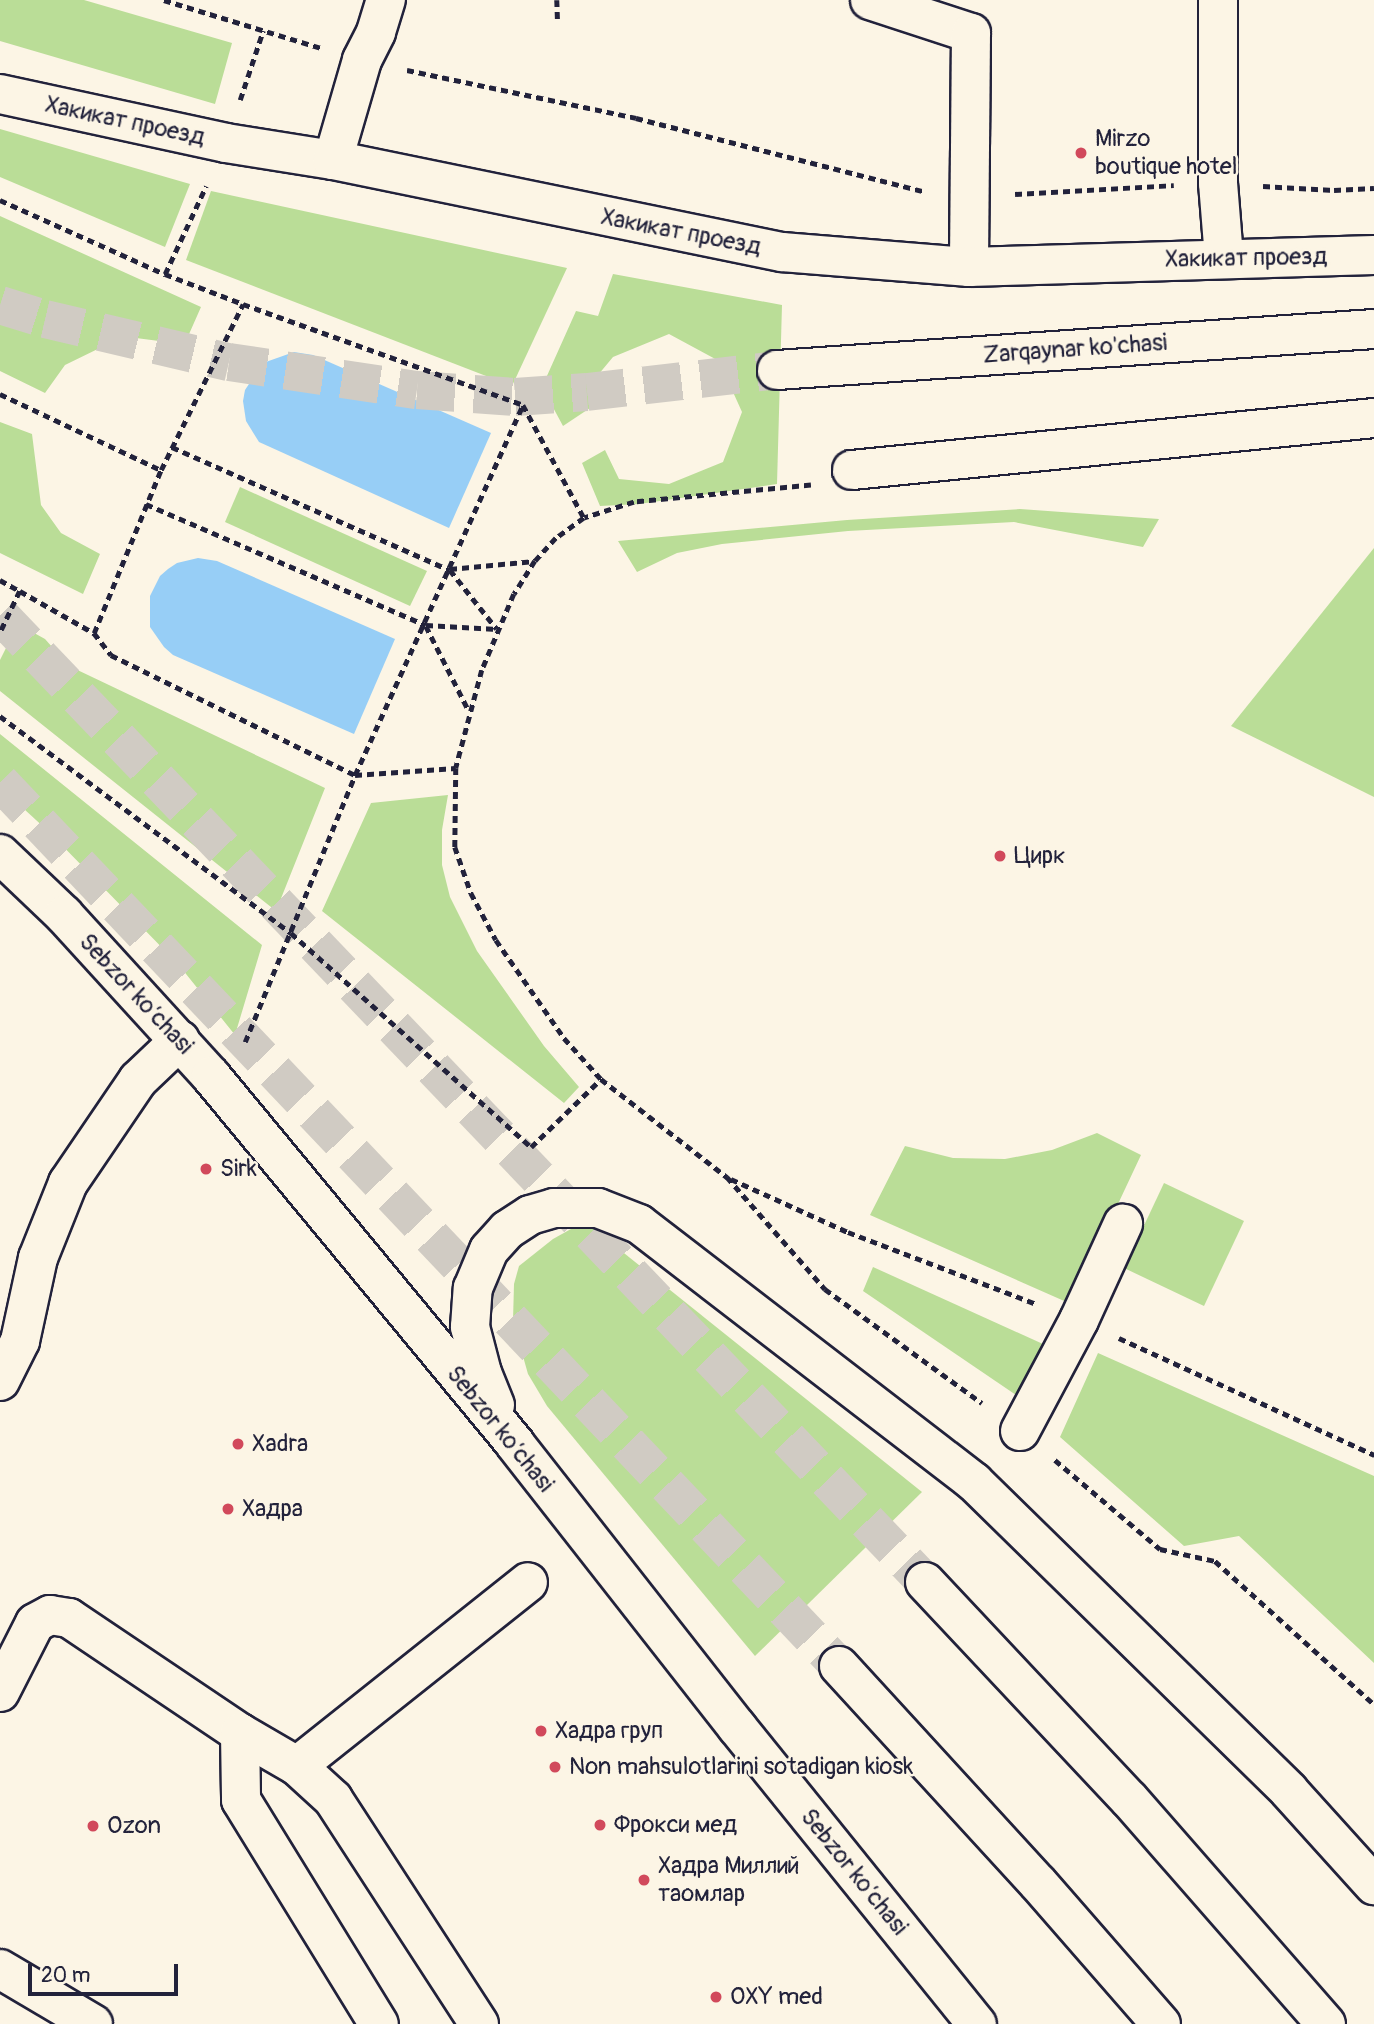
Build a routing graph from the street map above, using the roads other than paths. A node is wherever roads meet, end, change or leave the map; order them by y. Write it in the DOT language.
graph roads {
  1 [pos="386,0"];
  2 [pos="870,0"];
  3 [pos="1218,0"];
  4 [pos="0,94"];
  5 [pos="333,160"];
  6 [pos="1374,255"];
  7 [pos="1224,257"];
  8 [pos="969,267"];
  9 [pos="1374,329"];
  10 [pos="777,370"];
  11 [pos="1374,418"];
  12 [pos="852,470"];
  13 [pos="0,853"];
  14 [pos="180,1040"];
  15 [pos="1123,1224"];
  16 [pos="0,1381"];
  17 [pos="1020,1431"];
  18 [pos="514,1444"];
  19 [pos="527,1582"];
  20 [pos="925,1582"];
  21 [pos="839,1666"];
  22 [pos="0,1692"];
  23 [pos="240,1733"];
  24 [pos="297,1766"];
  25 [pos="1373,1881"];
  26 [pos="0,1969"];
  27 [pos="47,2013"];
  28 [pos="93,2024"];
  29 [pos="379,2024"];
  30 [pos="479,2024"];
  31 [pos="977,2024"];
  32 [pos="1161,2024"];
  33 [pos="1326,2024"];
  1 -- 5 [label="street"];
  2 -- 8 [label="street"];
  3 -- 7 [label="street"];
  4 -- 5 [label="street, Хакикат проезд"];
  5 -- 8 [label="street, Хакикат проезд"];
  6 -- 7 [label="street, Хакикат проезд"];
  7 -- 8 [label="street, Хакикат проезд"];
  9 -- 10 [label="street, Zarqaynar ko'chasi"];
  11 -- 12 [label="street"];
  13 -- 14 [label="street, Sebzor ko‘chasi"];
  14 -- 16 [label="street"];
  14 -- 18 [label="street, Sebzor ko‘chasi"];
  15 -- 17 [label="street"];
  18 -- 25 [label="street"];
  18 -- 31 [label="street, Sebzor ko‘chasi"];
  19 -- 24 [label="street"];
  20 -- 33 [label="street"];
  21 -- 32 [label="street"];
  22 -- 23 [label="street"];
  23 -- 24 [label="street"];
  23 -- 29 [label="street"];
  24 -- 30 [label="street"];
  26 -- 27 [label="street"];
  27 -- 28 [label="street"];
}
